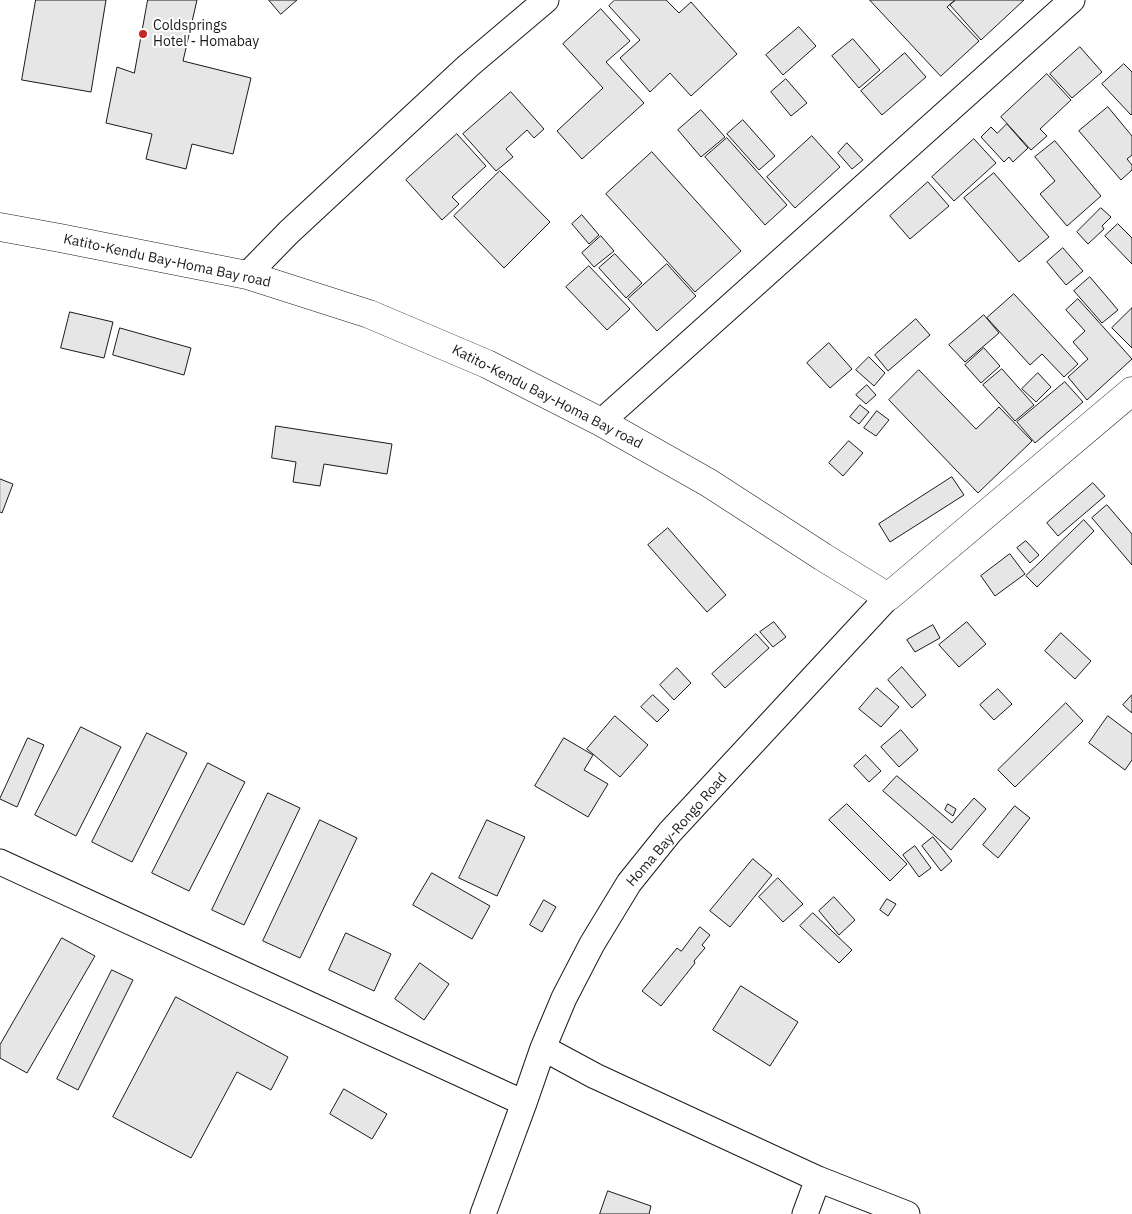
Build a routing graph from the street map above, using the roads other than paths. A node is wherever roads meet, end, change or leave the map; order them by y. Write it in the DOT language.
graph roads {
  1 [pos="546,0"];
  2 [pos="1072,0"];
  3 [pos="0,227"];
  4 [pos="247,275"];
  5 [pos="1132,391"];
  6 [pos="601,422"];
  7 [pos="888,597"];
  8 [pos="0,862"];
  9 [pos="543,1048"];
  10 [pos="524,1103"];
  11 [pos="818,1179"];
  12 [pos="483,1214"];
  13 [pos="805,1214"];
  14 [pos="907,1214"];
  1 -- 4 [label="street"];
  2 -- 6 [label="street"];
  3 -- 4 [label="highway, Katito-Kendu Bay-Homa Bay road"];
  4 -- 6 [label="highway, Katito-Kendu Bay-Homa Bay road"];
  5 -- 7 [label="highway"];
  6 -- 7 [label="highway, Katito-Kendu Bay-Homa Bay road"];
  7 -- 9 [label="street, Homa Bay-Rongo Road"];
  8 -- 10 [label="street"];
  9 -- 10 [label="street, Homa Bay-Rongo Road"];
  9 -- 11 [label="street"];
  10 -- 12 [label="street, Homa Bay-Rongo Road"];
  11 -- 13 [label="street"];
  11 -- 14 [label="street"];
}
